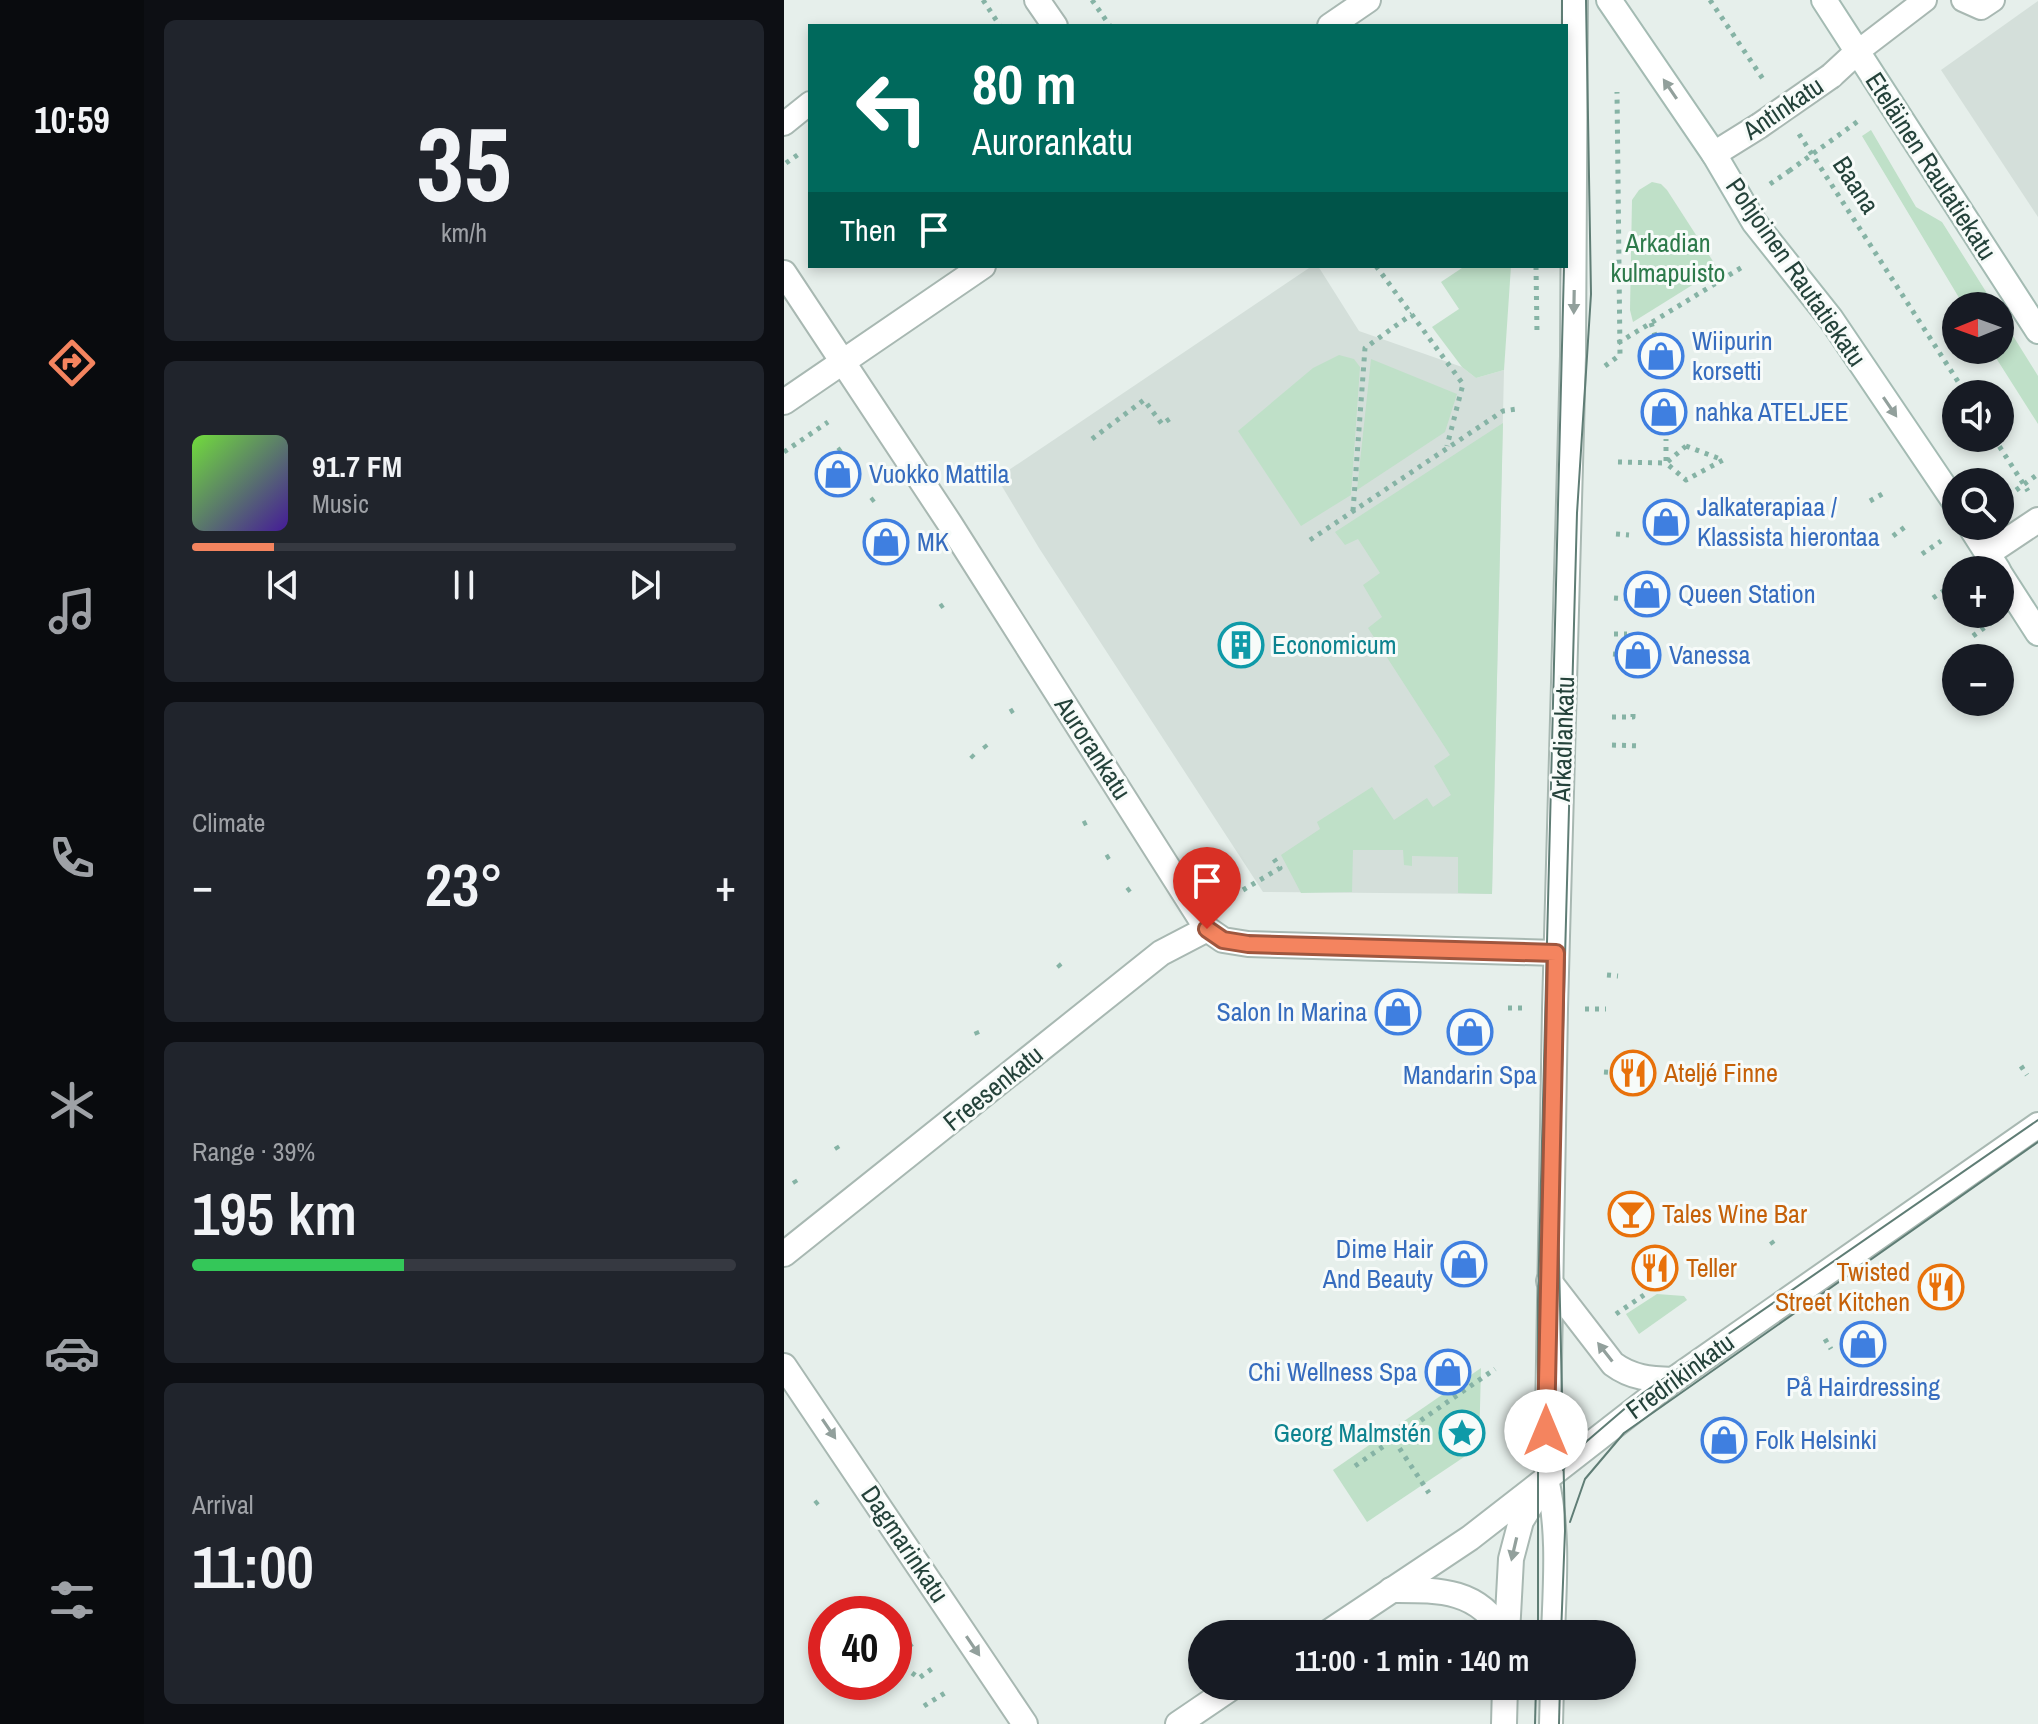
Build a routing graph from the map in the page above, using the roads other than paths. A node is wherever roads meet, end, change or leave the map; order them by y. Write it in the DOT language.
graph roads {
  1 [pos="1037,0"];
  2 [pos="1368,0"];
  3 [pos="1575,0"];
  4 [pos="1609,0"];
  5 [pos="1824,0"];
  6 [pos="1925,0"];
  7 [pos="1963,0"];
  8 [pos="1993,0"];
  9 [pos="1054,24"];
  10 [pos="1333,24"];
  11 [pos="1857,52"];
  12 [pos="808,105"];
  13 [pos="784,124"];
  14 [pos="1714,154"];
  15 [pos="980,268"];
  16 [pos="784,273"];
  17 [pos="2038,331"];
  18 [pos="844,362"];
  19 [pos="784,402"];
  20 [pos="1942,483"];
  21 [pos="2028,527"];
  22 [pos="2003,556"];
  23 [pos="2014,596"];
  24 [pos="2038,633"];
  25 [pos="1207,929"];
  26 [pos="1556,953"];
  27 [pos="2038,1125"];
  28 [pos="784,1254"];
  29 [pos="1549,1281"];
  30 [pos="784,1366"];
  31 [pos="1673,1380"];
  32 [pos="1547,1479"];
  33 [pos="1391,1590"];
  34 [pos="1347,1620"];
  35 [pos="1496,1620"];
  36 [pos="1506,1620"];
  37 [pos="1553,1620"];
  38 [pos="1213,1700"];
  39 [pos="1505,1700"];
  40 [pos="1552,1700"];
  41 [pos="1025,1724"];
  42 [pos="1178,1724"];
  43 [pos="1504,1724"];
  44 [pos="1551,1724"];
  1 -- 9 [label="street"];
  2 -- 10 [label="street"];
  3 -- 26 [label="street, Arkadiankatu, one-way"];
  14 -- 4 [label="street, Pohjoinen Rautatiekatu, one-way"];
  5 -- 11 [label="street, Eteläinen Rautatiekatu"];
  6 -- 11 [label="lane, Antinkatu"];
  7 -- 8 [label="lane"];
  11 -- 14 [label="street, Antinkatu, bridge"];
  11 -- 17 [label="street, Eteläinen Rautatiekatu"];
  12 -- 13 [label="lane"];
  14 -- 20 [label="street, Pohjoinen Rautatiekatu, one-way"];
  15 -- 18 [label="street"];
  16 -- 18 [label="street, Aurorankatu"];
  18 -- 19 [label="street"];
  18 -- 25 [label="street, Aurorankatu"];
  21 -- 22 [label="street"];
  23 -- 24 [label="street"];
  25 -- 26 [label="street"];
  25 -- 28 [label="street, Freesenkatu"];
  26 -- 29 [label="street, Arkadiankatu"];
  27 -- 31 [label="street, Fredrikinkatu"];
  31 -- 29 [label="street, one-way"];
  29 -- 32 [label="street, Arkadiankatu"];
  30 -- 41 [label="street, Dagmarinkatu, one-way"];
  31 -- 32 [label="street, Fredrikinkatu"];
  32 -- 33 [label="street, Fredrikinkatu"];
  32 -- 36 [label="street, one-way"];
  32 -- 37 [label="lane, Arkadiankatu"];
  33 -- 34 [label="street, Fredrikinkatu"];
  33 -- 35 [label="street"];
  38 -- 42 [label="street"];
  39 -- 43 [label="street"];
  40 -- 44 [label="lane"];
}
